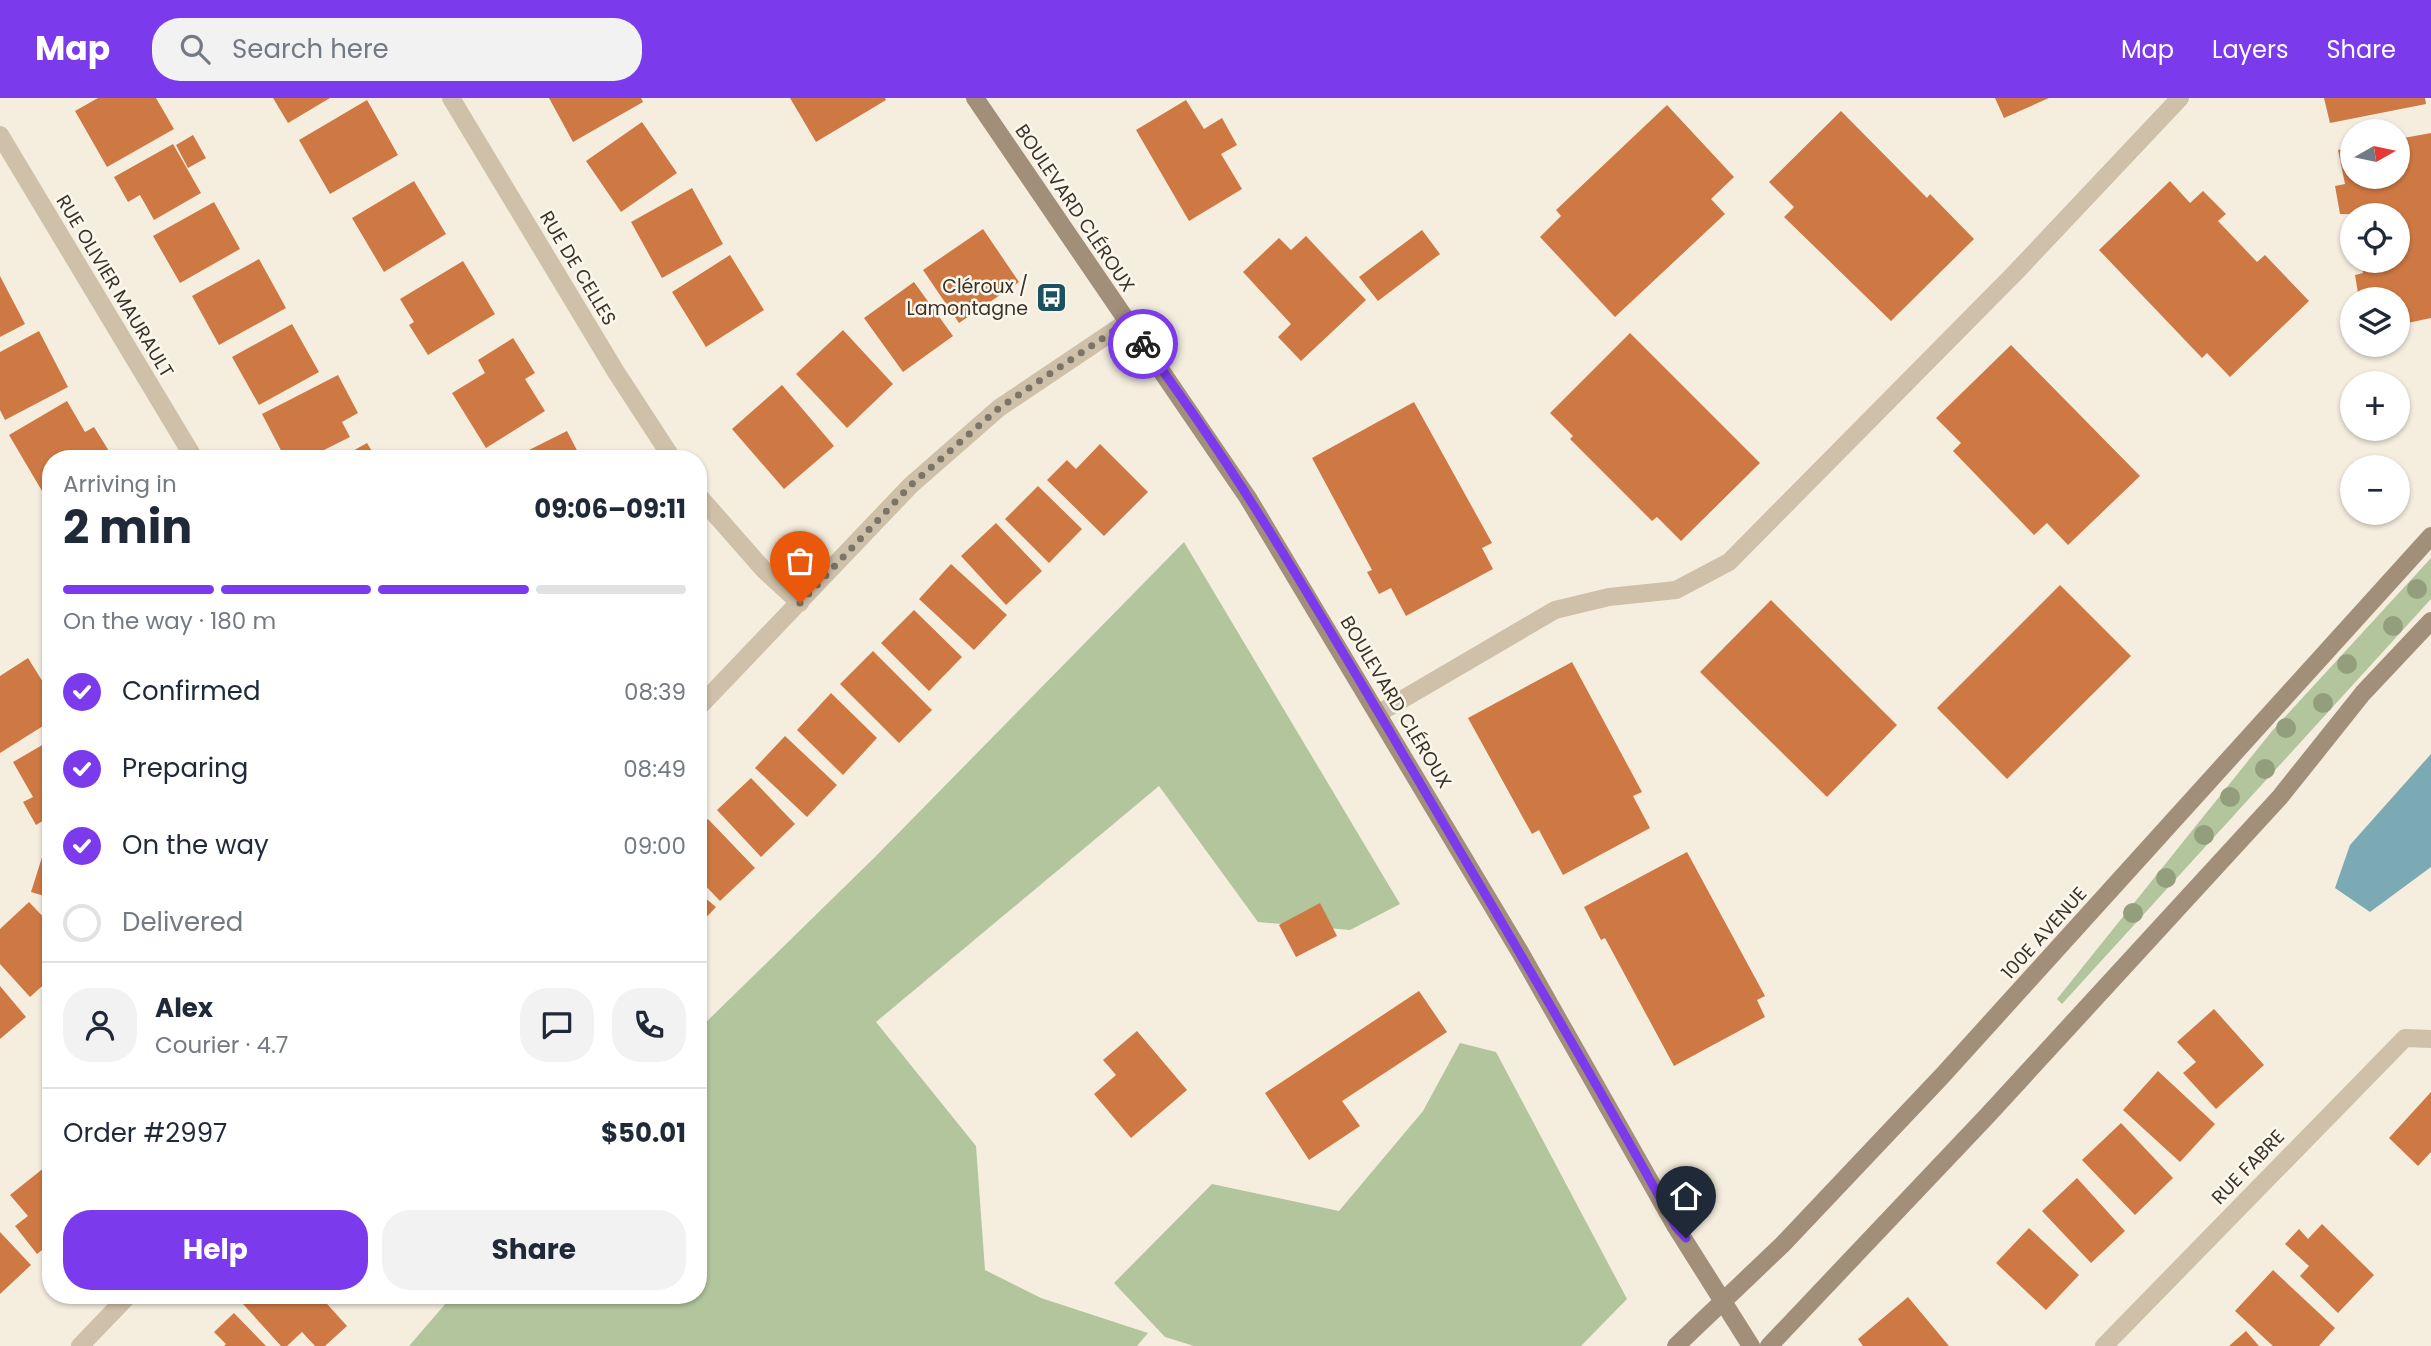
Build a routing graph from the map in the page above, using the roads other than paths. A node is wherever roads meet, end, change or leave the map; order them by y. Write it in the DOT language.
graph roads {
  1 [pos="451,98"];
  2 [pos="975,98"];
  3 [pos="2180,98"];
  4 [pos="0,135"];
  5 [pos="1127,322"];
  6 [pos="189,450"];
  7 [pos="667,450"];
  8 [pos="707,505"];
  9 [pos="2431,536"];
  10 [pos="800,603"];
  11 [pos="2431,621"];
  12 [pos="707,699"];
  13 [pos="1379,713"];
  14 [pos="2431,1039"];
  15 [pos="1723,1300"];
  16 [pos="120,1304"];
  17 [pos="80,1346"];
  18 [pos="1676,1346"];
  19 [pos="1751,1346"];
  20 [pos="1769,1346"];
  21 [pos="2104,1346"];
  1 -- 7 [label="street, RUE DE CELLES"];
  2 -- 5 [label="street, BOULEVARD CLÉROUX"];
  3 -- 13 [label="street"];
  4 -- 6 [label="street, RUE OLIVIER MAURAULT"];
  5 -- 10 [label="street"];
  5 -- 13 [label="street, BOULEVARD CLÉROUX"];
  8 -- 10 [label="street"];
  9 -- 15 [label="street, 100E AVENUE"];
  10 -- 12 [label="street"];
  11 -- 20 [label="street"];
  13 -- 15 [label="street, BOULEVARD CLÉROUX"];
  14 -- 21 [label="street, RUE FABRE"];
  15 -- 18 [label="street, 100E AVENUE"];
  15 -- 19 [label="street, BOULEVARD CLÉROUX"];
  16 -- 17 [label="street"];
}
